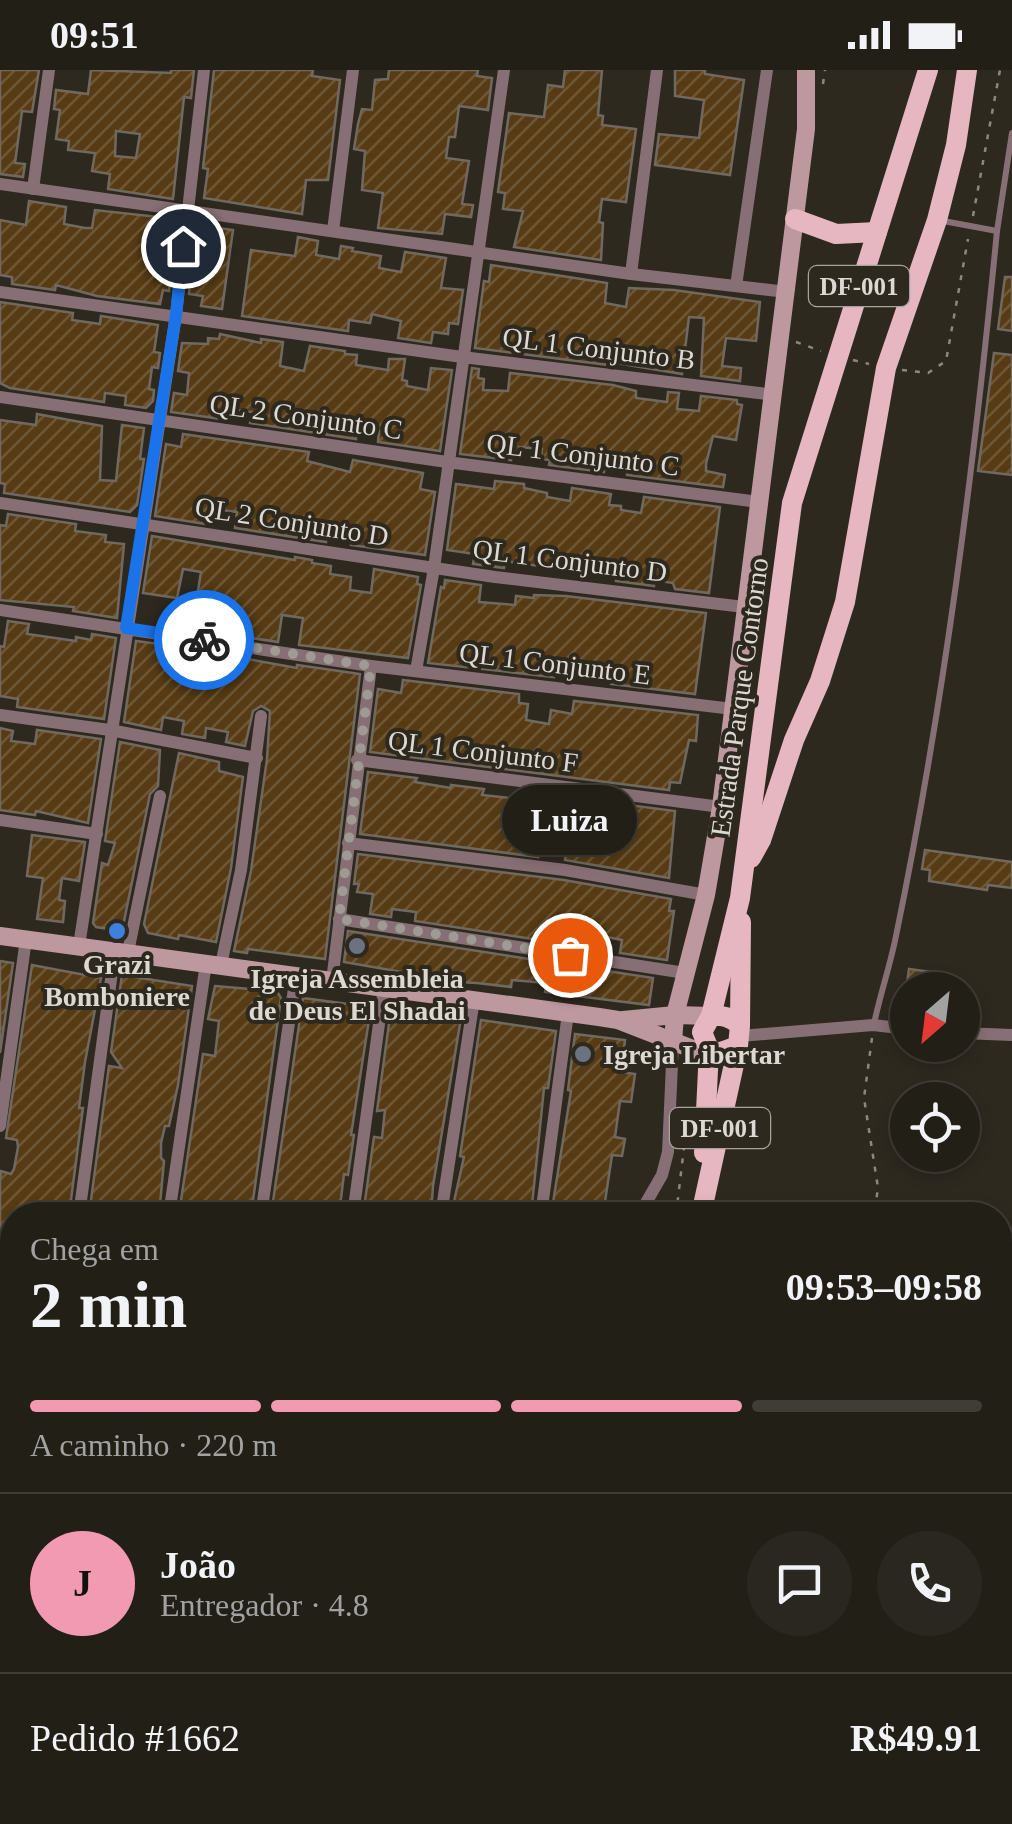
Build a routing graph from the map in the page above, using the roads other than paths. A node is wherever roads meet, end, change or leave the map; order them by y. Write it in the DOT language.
graph roads {
  1 [pos="49,70"];
  2 [pos="204,70"];
  3 [pos="353,70"];
  4 [pos="504,70"];
  5 [pos="657,70"];
  6 [pos="767,70"];
  7 [pos="806,70"];
  8 [pos="928,70"];
  9 [pos="967,71"];
  10 [pos="1012,132"];
  11 [pos="0,184"];
  12 [pos="32,188"];
  13 [pos="187,211"];
  14 [pos="795,219"];
  15 [pos="937,220"];
  16 [pos="333,231"];
  17 [pos="877,232"];
  18 [pos="997,232"];
  19 [pos="479,250"];
  20 [pos="632,274"];
  21 [pos="736,286"];
  22 [pos="0,292"];
  23 [pos="787,292"];
  24 [pos="176,315"];
  25 [pos="462,357"];
  26 [pos="775,394"];
  27 [pos="0,398"];
  28 [pos="158,420"];
  29 [pos="447,462"];
  30 [pos="759,502"];
  31 [pos="0,503"];
  32 [pos="142,523"];
  33 [pos="434,568"];
  34 [pos="744,606"];
  35 [pos="0,610"];
  36 [pos="126,628"];
  37 [pos="371,666"];
  38 [pos="416,671"];
  39 [pos="733,709"];
  40 [pos="0,715"];
  41 [pos="261,716"];
  42 [pos="110,730"];
  43 [pos="257,758"];
  44 [pos="358,760"];
  45 [pos="160,796"];
  46 [pos="721,807"];
  47 [pos="0,820"];
  48 [pos="96,834"];
  49 [pos="348,843"];
  50 [pos="743,873"];
  51 [pos="706,895"];
  52 [pos="740,898"];
  53 [pos="339,919"];
  54 [pos="0,936"];
  55 [pos="26,939"];
  56 [pos="79,946"];
  57 [pos="121,951"];
  58 [pos="214,964"];
  59 [pos="685,973"];
  60 [pos="296,975"];
  61 [pos="332,981"];
  62 [pos="384,987"];
  63 [pos="474,999"];
  64 [pos="568,1012"];
  65 [pos="675,1015"];
  66 [pos="711,1016"];
  67 [pos="618,1020"];
  68 [pos="874,1026"];
  69 [pos="890,1028"];
  70 [pos="980,1034"];
  71 [pos="1012,1035"];
  72 [pos="739,1036"];
  73 [pos="673,1042"];
  74 [pos="709,1049"];
  75 [pos="0,1126"];
  76 [pos="81,1202"];
  77 [pos="171,1202"];
  78 [pos="263,1202"];
  79 [pos="355,1202"];
  80 [pos="443,1202"];
  81 [pos="543,1202"];
  82 [pos="647,1202"];
  83 [pos="701,1202"];
  84 [pos="703,1202"];
  1 -- 12 [label="street"];
  2 -- 13 [label="street"];
  3 -- 16 [label="street"];
  4 -- 19 [label="street"];
  5 -- 20 [label="street"];
  6 -- 21 [label="street"];
  7 -- 14 [label="street"];
  8 -- 17 [label="main road, DF-001"];
  9 -- 15 [label="main road"];
  10 -- 18 [label="lane"];
  11 -- 12 [label="street"];
  12 -- 13 [label="street"];
  13 -- 16 [label="street"];
  13 -- 24 [label="street"];
  14 -- 17 [label="main road"];
  14 -- 23 [label="street"];
  15 -- 18 [label="lane"];
  15 -- 50 [label="main road"];
  16 -- 19 [label="street"];
  17 -- 50 [label="main road, Estrada Parque Contorno / DF-001"];
  18 -- 68 [label="lane"];
  19 -- 20 [label="street"];
  19 -- 25 [label="street"];
  20 -- 21 [label="street"];
  21 -- 23 [label="street"];
  22 -- 24 [label="street"];
  23 -- 26 [label="street"];
  24 -- 25 [label="street"];
  24 -- 28 [label="street"];
  25 -- 26 [label="street, QL 1 Conjunto B"];
  25 -- 29 [label="street, QL 1 Conjunto B"];
  26 -- 30 [label="street"];
  27 -- 28 [label="street, QL 2 Conjunto C"];
  28 -- 29 [label="street, QL 2 Conjunto C"];
  28 -- 32 [label="street"];
  29 -- 30 [label="street, QL 1 Conjunto C"];
  29 -- 33 [label="street, QL 1 Conjunto C"];
  30 -- 34 [label="street"];
  31 -- 32 [label="street, QL 2 Conjunto D"];
  32 -- 33 [label="street, QL 2 Conjunto D"];
  32 -- 36 [label="street"];
  33 -- 34 [label="street, QL 1 Conjunto D"];
  33 -- 38 [label="street, QL 1 Conjunto D"];
  34 -- 39 [label="street"];
  35 -- 36 [label="street, QL 1 Conjunto E"];
  36 -- 37 [label="street, QL 1 Conjunto E"];
  36 -- 42 [label="street"];
  37 -- 38 [label="street, QL 1 Conjunto E"];
  37 -- 44 [label="street"];
  38 -- 39 [label="street, QL 1 Conjunto E"];
  39 -- 46 [label="street"];
  40 -- 42 [label="street"];
  41 -- 43 [label="street"];
  42 -- 43 [label="street"];
  42 -- 48 [label="street"];
  43 -- 58 [label="street"];
  44 -- 46 [label="street, QL 1 Conjunto F"];
  44 -- 49 [label="street"];
  45 -- 57 [label="street"];
  46 -- 51 [label="street"];
  47 -- 48 [label="street"];
  48 -- 56 [label="street"];
  49 -- 51 [label="street"];
  49 -- 53 [label="street"];
  50 -- 52 [label="main road, Estrada Parque Contorno / DF-001"];
  51 -- 59 [label="street"];
  52 -- 66 [label="main road, Estrada Parque Contorno / DF-001"];
  52 -- 72 [label="main road, Estrada Parque Contorno / DF-001"];
  53 -- 59 [label="street"];
  53 -- 61 [label="street"];
  54 -- 55 [label="street"];
  55 -- 56 [label="street"];
  55 -- 75 [label="street"];
  56 -- 57 [label="street"];
  57 -- 58 [label="street"];
  57 -- 76 [label="street"];
  58 -- 60 [label="street"];
  58 -- 77 [label="street"];
  59 -- 65 [label="street"];
  60 -- 61 [label="street"];
  60 -- 78 [label="street"];
  61 -- 62 [label="street"];
  62 -- 63 [label="street"];
  62 -- 79 [label="street"];
  63 -- 64 [label="street"];
  63 -- 80 [label="street"];
  64 -- 67 [label="street"];
  64 -- 81 [label="street"];
  65 -- 66 [label="street"];
  65 -- 67 [label="street"];
  65 -- 73 [label="street"];
  66 -- 72 [label="main road"];
  66 -- 74 [label="main road, DF-001"];
  67 -- 73 [label="street"];
  68 -- 69 [label="street"];
  68 -- 72 [label="street"];
  70 -- 71 [label="street"];
  72 -- 74 [label="main road"];
  72 -- 84 [label="main road, Estrada Parque Contorno / DF-001"];
  73 -- 74 [label="street"];
  73 -- 82 [label="street"];
  74 -- 83 [label="main road, Estrada Parque Contorno / DF-001"];
}
